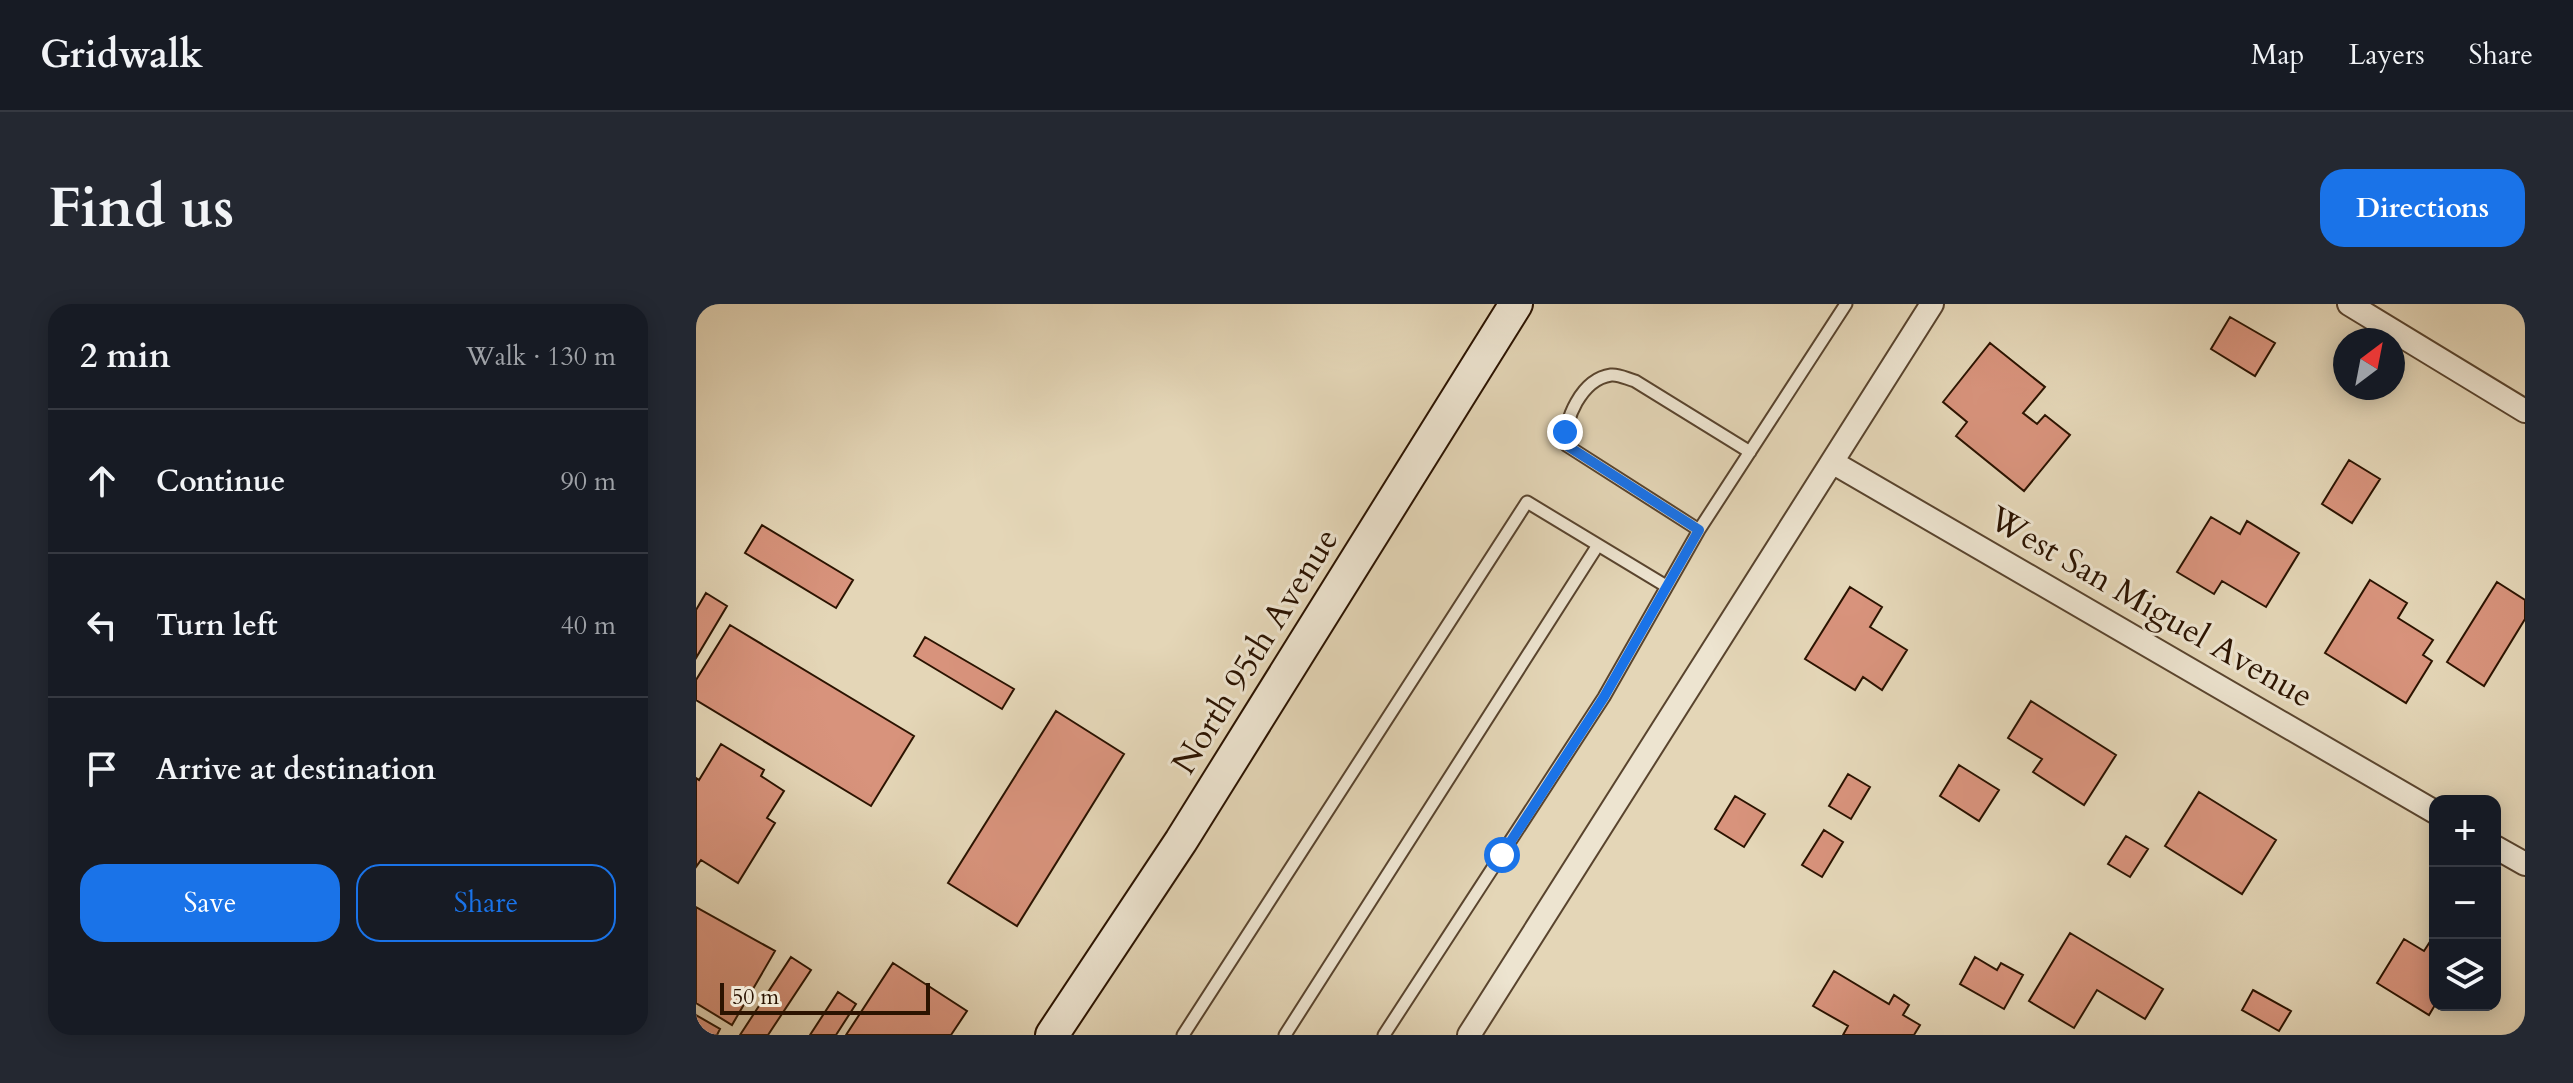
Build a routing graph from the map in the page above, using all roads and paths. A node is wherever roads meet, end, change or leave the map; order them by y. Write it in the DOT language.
graph roads {
  1 [pos="1516,304"];
  2 [pos="1846,304"];
  3 [pos="1932,304"];
  4 [pos="2349,304"];
  5 [pos="2525,411"];
  6 [pos="1750,452"];
  7 [pos="1832,462"];
  8 [pos="1699,530"];
  9 [pos="1598,545"];
  10 [pos="1666,586"];
  11 [pos="2429,809"];
  12 [pos="2501,850"];
  13 [pos="2525,864"];
  14 [pos="1052,1035"];
  15 [pos="1183,1035"];
  16 [pos="1285,1035"];
  17 [pos="1384,1035"];
  18 [pos="1469,1035"];
  1 -- 14 [label="street, North 95th Avenue"];
  2 -- 6 [label="lane"];
  3 -- 7 [label="street"];
  4 -- 5 [label="street"];
  6 -- 8 [label="lane"];
  6 -- 8 [label="lane"];
  7 -- 11 [label="street, West San Miguel Avenue"];
  7 -- 18 [label="street"];
  8 -- 10 [label="lane"];
  9 -- 10 [label="lane"];
  9 -- 15 [label="lane"];
  9 -- 16 [label="lane"];
  10 -- 17 [label="lane"];
  12 -- 13 [label="street"];
}
